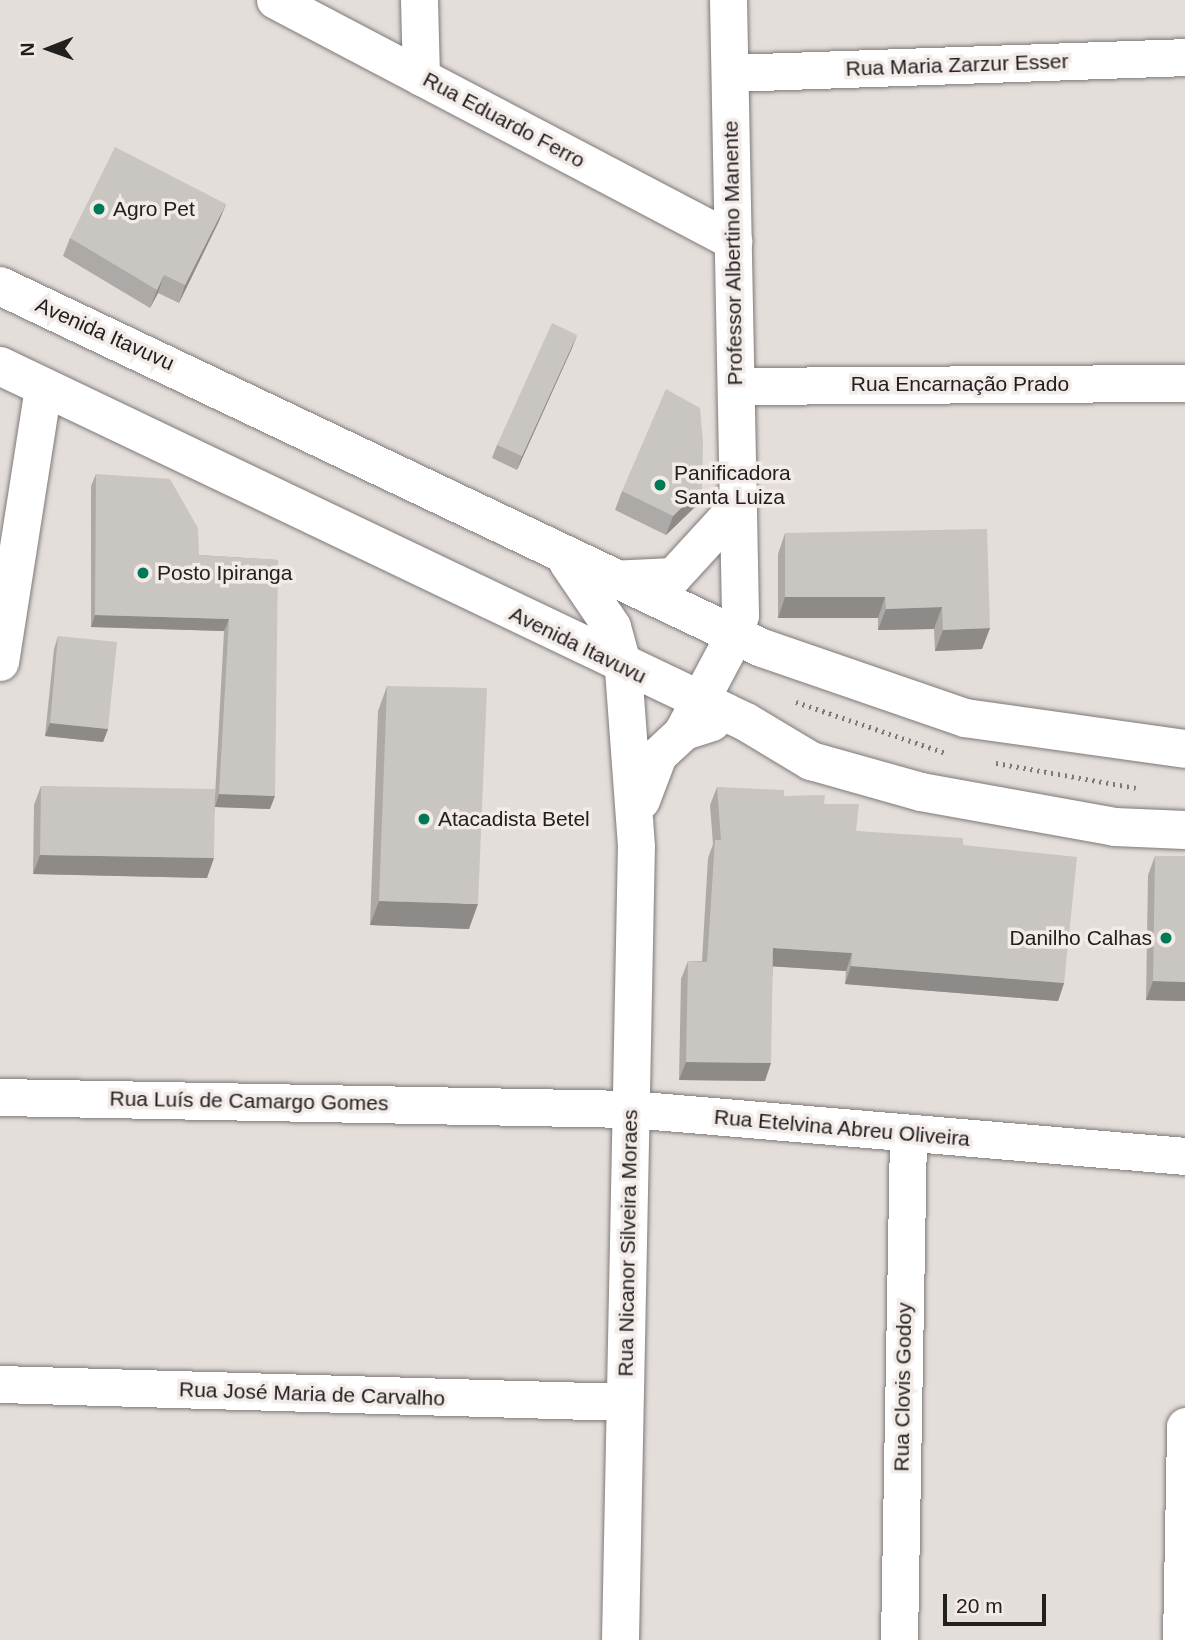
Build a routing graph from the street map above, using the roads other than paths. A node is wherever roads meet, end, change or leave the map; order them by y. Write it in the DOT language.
graph roads {
  1 [pos="275,0"];
  2 [pos="419,0"];
  3 [pos="728,0"];
  4 [pos="1185,57"];
  5 [pos="730,74"];
  6 [pos="421,77"];
  7 [pos="733,241"];
  8 [pos="0,286"];
  9 [pos="0,366"];
  10 [pos="1185,383"];
  11 [pos="43,386"];
  12 [pos="736,386"];
  13 [pos="738,505"];
  14 [pos="567,560"];
  15 [pos="607,579"];
  16 [pos="734,637"];
  17 [pos="0,662"];
  18 [pos="623,667"];
  19 [pos="692,716"];
  20 [pos="1185,749"];
  21 [pos="1185,830"];
  22 [pos="635,846"];
  23 [pos="0,1097"];
  24 [pos="498,1106"];
  25 [pos="630,1109"];
  26 [pos="908,1135"];
  27 [pos="1185,1156"];
  28 [pos="0,1384"];
  29 [pos="625,1402"];
  30 [pos="1185,1426"];
  31 [pos="620,1640"];
  32 [pos="899,1640"];
  33 [pos="1181,1640"];
  1 -- 6 [label="street, Rua Eduardo Ferro"];
  2 -- 6 [label="street"];
  3 -- 5 [label="street, Professor Albertino Manente"];
  4 -- 5 [label="street, Rua Maria Zarzur Esser"];
  5 -- 7 [label="street, Professor Albertino Manente"];
  6 -- 7 [label="street, Rua Eduardo Ferro"];
  7 -- 12 [label="street, Professor Albertino Manente"];
  8 -- 14 [label="main road, Avenida Itavuvu"];
  9 -- 11 [label="main road, Avenida Itavuvu"];
  10 -- 12 [label="street, Rua Encarnação Prado"];
  11 -- 17 [label="street"];
  11 -- 18 [label="main road, Avenida Itavuvu"];
  12 -- 13 [label="street, Professor Albertino Manente"];
  13 -- 15 [label="street"];
  13 -- 16 [label="street, Professor Albertino Manente"];
  14 -- 15 [label="main road, Avenida Itavuvu"];
  14 -- 18 [label="main road"];
  15 -- 16 [label="main road, Avenida Itavuvu"];
  16 -- 19 [label="main road"];
  16 -- 20 [label="main road, Avenida Itavuvu"];
  18 -- 19 [label="main road, Avenida Itavuvu"];
  18 -- 22 [label="street, Rua Nicanor Silveira Moraes"];
  19 -- 21 [label="main road, Avenida Itavuvu"];
  19 -- 22 [label="street, Rua Nicanor Silveira Moraes"];
  22 -- 25 [label="street, Rua Nicanor Silveira Moraes"];
  23 -- 24 [label="street, Rua Luís de Camargo Gomes"];
  24 -- 25 [label="street, Rua Etelvina Abreu Oliveira"];
  25 -- 26 [label="street, Rua Etelvina Abreu Oliveira"];
  25 -- 29 [label="street, Rua Nicanor Silveira Moraes"];
  26 -- 27 [label="street, Rua Etelvina Abreu Oliveira"];
  26 -- 32 [label="street, Rua Clovis Godoy"];
  28 -- 29 [label="street, Rua José Maria de Carvalho"];
  29 -- 31 [label="street, Rua Nicanor Silveira Moraes"];
  30 -- 33 [label="street"];
}
